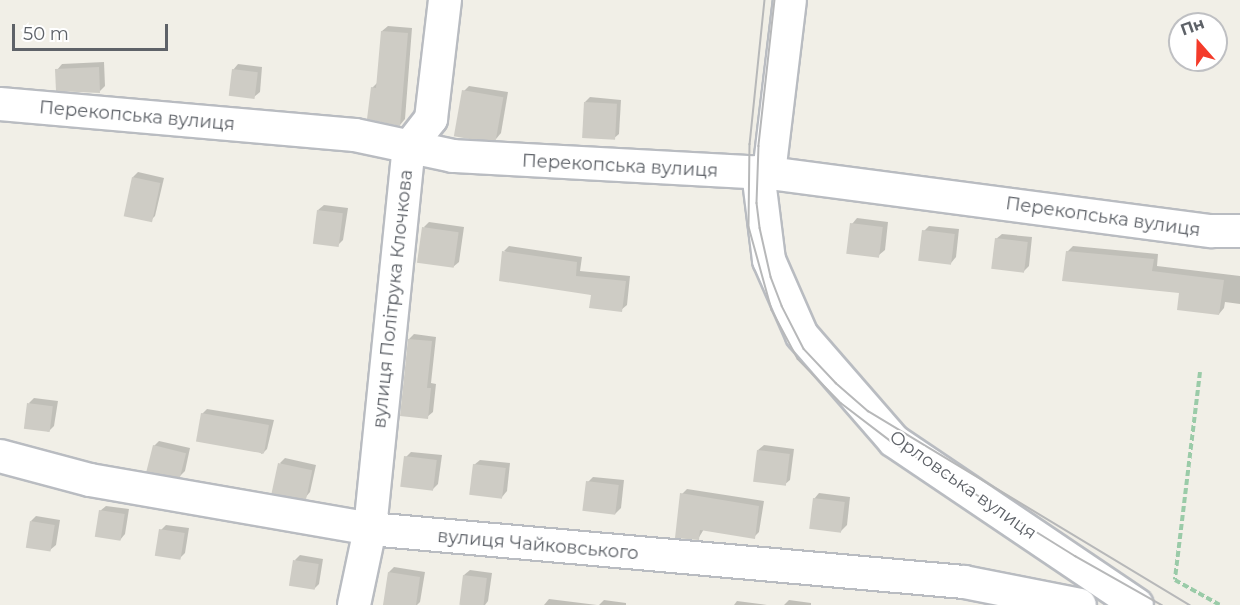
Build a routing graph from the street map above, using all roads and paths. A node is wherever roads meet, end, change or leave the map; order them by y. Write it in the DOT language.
graph roads {
  1 [pos="445,0"];
  2 [pos="789,0"];
  3 [pos="0,104"];
  4 [pos="409,147"];
  5 [pos="763,173"];
  6 [pos="1240,231"];
  7 [pos="1200,372"];
  8 [pos="0,456"];
  9 [pos="370,529"];
  10 [pos="354,605"];
  11 [pos="1080,605"];
  12 [pos="1137,605"];
  13 [pos="1220,605"];
  1 -- 4 [label="street, вулиця Політрука Клочкова"];
  2 -- 5 [label="street, Орловська вулиця"];
  3 -- 4 [label="street, Перекопська вулиця"];
  4 -- 5 [label="street, Перекопська вулиця"];
  4 -- 9 [label="street, вулиця Політрука Клочкова"];
  5 -- 6 [label="street, Перекопська вулиця"];
  5 -- 12 [label="street, Орловська вулиця"];
  7 -- 13 [label="path"];
  8 -- 9 [label="street, вулиця Чайковського"];
  9 -- 10 [label="street, вулиця Політрука Клочкова"];
  9 -- 11 [label="street, вулиця Чайковського"];
}
